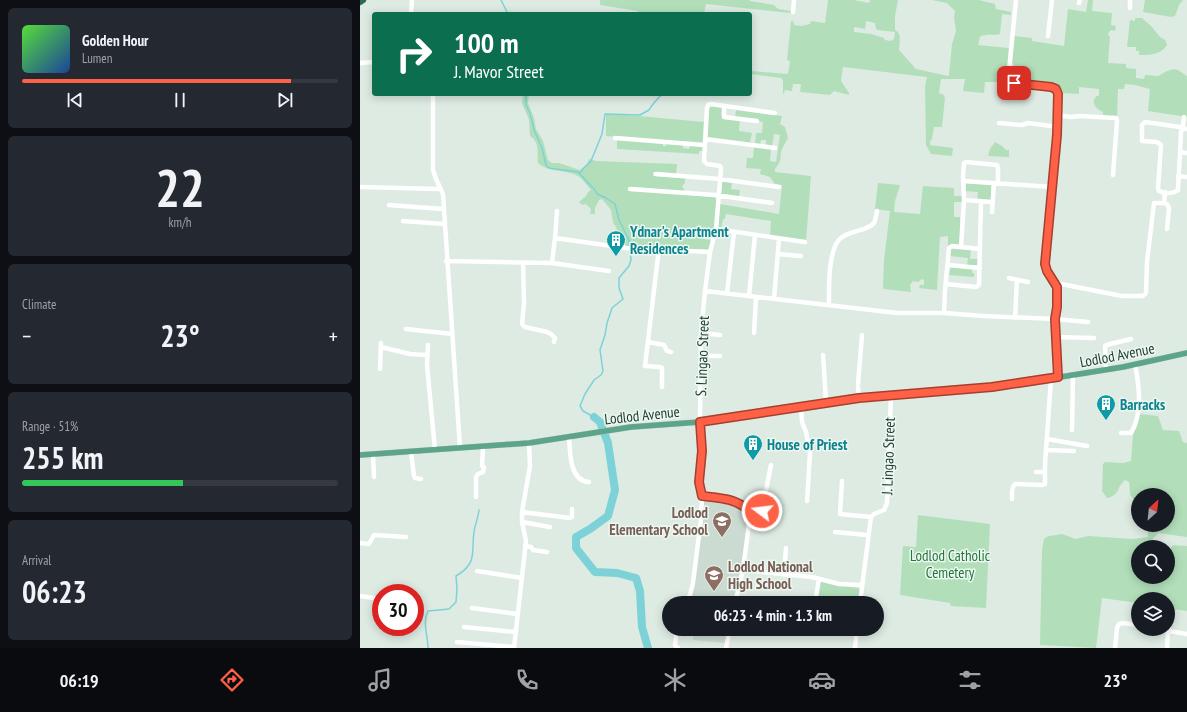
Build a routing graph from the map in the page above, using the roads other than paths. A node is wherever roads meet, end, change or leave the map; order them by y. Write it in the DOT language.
graph roads {
  1 [pos="363,0"];
  2 [pos="412,0"];
  3 [pos="794,0"];
  4 [pos="1016,0"];
  5 [pos="1052,0"];
  6 [pos="1130,0"];
  7 [pos="360,2"];
  8 [pos="1130,8"];
  9 [pos="411,12"];
  10 [pos="793,12"];
  11 [pos="1048,36"];
  12 [pos="372,62"];
  13 [pos="360,63"];
  14 [pos="433,96"];
  15 [pos="724,106"];
  16 [pos="775,113"];
  17 [pos="1058,115"];
  18 [pos="1184,117"];
  19 [pos="757,122"];
  20 [pos="999,123"];
  21 [pos="1058,128"];
  22 [pos="1185,128"];
  23 [pos="615,138"];
  24 [pos="705,139"];
  25 [pos="704,145"];
  26 [pos="775,148"];
  27 [pos="1180,152"];
  28 [pos="1187,153"];
  29 [pos="656,174"];
  30 [pos="1113,175"];
  31 [pos="1178,176"];
  32 [pos="1187,177"];
  33 [pos="720,179"];
  34 [pos="963,181"];
  35 [pos="996,183"];
  36 [pos="360,187"];
  37 [pos="779,187"];
  38 [pos="1052,187"];
  39 [pos="440,189"];
  40 [pos="630,189"];
  41 [pos="1165,192"];
  42 [pos="719,196"];
  43 [pos="964,200"];
  44 [pos="981,202"];
  45 [pos="992,202"];
  46 [pos="772,203"];
  47 [pos="1164,203"];
  48 [pos="389,205"];
  49 [pos="443,209"];
  50 [pos="557,211"];
  51 [pos="877,211"];
  52 [pos="992,212"];
  53 [pos="403,221"];
  54 [pos="444,224"];
  55 [pos="716,229"];
  56 [pos="1167,229"];
  57 [pos="734,232"];
  58 [pos="755,235"];
  59 [pos="554,238"];
  60 [pos="779,239"];
  61 [pos="805,242"];
  62 [pos="961,247"];
  63 [pos="659,248"];
  64 [pos="980,248"];
  65 [pos="710,252"];
  66 [pos="778,254"];
  67 [pos="801,256"];
  68 [pos="446,261"];
  69 [pos="523,263"];
  70 [pos="552,263"];
  71 [pos="948,265"];
  72 [pos="980,268"];
  73 [pos="608,271"];
  74 [pos="1009,278"];
  75 [pos="1017,280"];
  76 [pos="1028,282"];
  77 [pos="1056,283"];
  78 [pos="946,284"];
  79 [pos="705,291"];
  80 [pos="727,293"];
  81 [pos="749,296"];
  82 [pos="756,297"];
  83 [pos="774,299"];
  84 [pos="829,305"];
  85 [pos="944,313"];
  86 [pos="1015,318"];
  87 [pos="1055,319"];
  88 [pos="1088,322"];
  89 [pos="406,329"];
  90 [pos="754,333"];
  91 [pos="452,334"];
  92 [pos="701,334"];
  93 [pos="720,335"];
  94 [pos="862,335"];
  95 [pos="1056,337"];
  96 [pos="1094,338"];
  97 [pos="1131,339"];
  98 [pos="554,342"];
  99 [pos="648,342"];
  100 [pos="428,345"];
  101 [pos="671,352"];
  102 [pos="1187,353"];
  103 [pos="427,355"];
  104 [pos="823,355"];
  105 [pos="701,356"];
  106 [pos="720,356"];
  107 [pos="1135,364"];
  108 [pos="380,369"];
  109 [pos="1106,370"];
  110 [pos="1073,375"];
  111 [pos="1058,377"];
  112 [pos="1051,379"];
  113 [pos="662,387"];
  114 [pos="891,395"];
  115 [pos="859,398"];
  116 [pos="826,402"];
  117 [pos="801,406"];
  118 [pos="700,422"];
  119 [pos="1072,430"];
  120 [pos="1121,433"];
  121 [pos="568,436"];
  122 [pos="1047,439"];
  123 [pos="529,443"];
  124 [pos="1087,446"];
  125 [pos="483,447"];
  126 [pos="460,448"];
  127 [pos="435,450"];
  128 [pos="1046,450"];
  129 [pos="1074,451"];
  130 [pos="412,452"];
  131 [pos="373,454"];
  132 [pos="360,455"];
  133 [pos="771,465"];
  134 [pos="1036,472"];
  135 [pos="1045,472"];
  136 [pos="374,477"];
  137 [pos="421,479"];
  138 [pos="842,481"];
  139 [pos="589,482"];
  140 [pos="702,496"];
  141 [pos="476,497"];
  142 [pos="1012,499"];
  143 [pos="807,501"];
  144 [pos="572,509"];
  145 [pos="749,511"];
  146 [pos="762,511"];
  147 [pos="522,512"];
  148 [pos="774,513"];
  149 [pos="870,517"];
  150 [pos="522,522"];
  151 [pos="550,527"];
  152 [pos="835,532"];
  153 [pos="868,535"];
  154 [pos="406,537"];
  155 [pos="360,543"];
  156 [pos="525,546"];
  157 [pos="786,548"];
  158 [pos="547,552"];
  159 [pos="743,570"];
  160 [pos="477,571"];
  161 [pos="784,575"];
  162 [pos="522,578"];
  163 [pos="819,579"];
  164 [pos="862,585"];
  165 [pos="360,596"];
  166 [pos="689,596"];
  167 [pos="737,596"];
  168 [pos="816,596"];
  169 [pos="861,596"];
  170 [pos="372,598"];
  171 [pos="472,608"];
  172 [pos="518,614"];
  173 [pos="1131,624"];
  174 [pos="464,627"];
  175 [pos="516,632"];
  176 [pos="1175,632"];
  177 [pos="1187,634"];
  178 [pos="676,636"];
  179 [pos="729,636"];
  180 [pos="856,636"];
  181 [pos="1168,636"];
  182 [pos="456,642"];
  183 [pos="514,648"];
  184 [pos="678,648"];
  185 [pos="726,648"];
  186 [pos="855,648"];
  187 [pos="1115,648"];
  188 [pos="1167,648"];
  1 -- 7 [label="highway"];
  2 -- 9 [label="street"];
  3 -- 10 [label="street"];
  4 -- 17 [label="street"];
  5 -- 11 [label="street"];
  6 -- 8 [label="street"];
  12 -- 13 [label="street"];
  14 -- 39 [label="street"];
  15 -- 16 [label="street"];
  15 -- 19 [label="street"];
  15 -- 24 [label="street"];
  17 -- 21 [label="street"];
  17 -- 30 [label="street"];
  18 -- 22 [label="street"];
  20 -- 21 [label="street"];
  21 -- 38 [label="street"];
  22 -- 27 [label="street"];
  22 -- 41 [label="street"];
  23 -- 25 [label="street"];
  24 -- 25 [label="street"];
  24 -- 26 [label="street"];
  25 -- 33 [label="street"];
  27 -- 28 [label="street"];
  27 -- 31 [label="street"];
  29 -- 33 [label="street"];
  31 -- 32 [label="street"];
  31 -- 41 [label="street"];
  33 -- 37 [label="street"];
  33 -- 42 [label="street, S. Lingao Street"];
  34 -- 35 [label="street"];
  34 -- 35 [label="street"];
  34 -- 43 [label="street"];
  35 -- 38 [label="street"];
  35 -- 45 [label="street"];
  36 -- 39 [label="street"];
  38 -- 77 [label="street"];
  39 -- 49 [label="street"];
  40 -- 42 [label="street"];
  41 -- 47 [label="street"];
  42 -- 46 [label="street"];
  42 -- 55 [label="street, S. Lingao Street"];
  43 -- 44 [label="street"];
  43 -- 62 [label="street"];
  44 -- 45 [label="street"];
  44 -- 64 [label="street"];
  45 -- 52 [label="street"];
  47 -- 56 [label="street"];
  47 -- 77 [label="street"];
  48 -- 49 [label="street"];
  49 -- 54 [label="street"];
  50 -- 59 [label="street"];
  51 -- 84 [label="street"];
  53 -- 54 [label="street"];
  54 -- 68 [label="street"];
  55 -- 57 [label="street"];
  55 -- 65 [label="street, S. Lingao Street"];
  57 -- 58 [label="street"];
  57 -- 80 [label="street"];
  58 -- 60 [label="street"];
  58 -- 81 [label="street"];
  59 -- 63 [label="street"];
  59 -- 70 [label="street"];
  60 -- 61 [label="street"];
  60 -- 66 [label="street"];
  62 -- 64 [label="street"];
  62 -- 71 [label="street"];
  63 -- 65 [label="street"];
  63 -- 99 [label="street"];
  64 -- 72 [label="street"];
  65 -- 79 [label="street, S. Lingao Street"];
  66 -- 67 [label="street"];
  66 -- 83 [label="street"];
  68 -- 69 [label="street"];
  68 -- 91 [label="street"];
  69 -- 70 [label="street"];
  69 -- 98 [label="street"];
  70 -- 73 [label="street"];
  71 -- 72 [label="street"];
  71 -- 78 [label="street"];
  72 -- 78 [label="street"];
  74 -- 75 [label="street"];
  75 -- 76 [label="street"];
  75 -- 86 [label="street"];
  77 -- 87 [label="street"];
  78 -- 85 [label="street"];
  79 -- 80 [label="street"];
  79 -- 92 [label="street, S. Lingao Street"];
  80 -- 81 [label="street"];
  81 -- 82 [label="street"];
  82 -- 83 [label="street"];
  82 -- 90 [label="street"];
  83 -- 84 [label="street"];
  84 -- 85 [label="street"];
  85 -- 86 [label="street"];
  86 -- 87 [label="street"];
  87 -- 88 [label="street"];
  87 -- 95 [label="street"];
  89 -- 91 [label="street"];
  91 -- 126 [label="street"];
  92 -- 93 [label="street"];
  92 -- 105 [label="street, S. Lingao Street"];
  94 -- 115 [label="street"];
  95 -- 96 [label="street"];
  95 -- 111 [label="street"];
  97 -- 109 [label="street"];
  99 -- 101 [label="street"];
  99 -- 113 [label="street"];
  100 -- 103 [label="street"];
  102 -- 107 [label="main road, Lodlod Avenue"];
  103 -- 108 [label="street"];
  103 -- 127 [label="street"];
  104 -- 116 [label="street"];
  105 -- 106 [label="street"];
  105 -- 118 [label="street, S. Lingao Street"];
  107 -- 109 [label="main road, Lodlod Avenue"];
  107 -- 120 [label="street"];
  109 -- 110 [label="main road, Lodlod Avenue"];
  110 -- 111 [label="main road, Lodlod Avenue"];
  110 -- 119 [label="street"];
  111 -- 112 [label="main road, Lodlod Avenue"];
  112 -- 114 [label="main road, Lodlod Avenue"];
  112 -- 122 [label="street"];
  114 -- 115 [label="main road, Lodlod Avenue"];
  114 -- 149 [label="street, J. Lingao Street"];
  115 -- 116 [label="main road, Lodlod Avenue"];
  116 -- 117 [label="main road, Lodlod Avenue"];
  117 -- 118 [label="main road, Lodlod Avenue"];
  117 -- 143 [label="street"];
  118 -- 121 [label="main road, Lodlod Avenue"];
  118 -- 140 [label="street, S. Lingao Street"];
  121 -- 123 [label="main road, Lodlod Avenue"];
  121 -- 139 [label="street"];
  122 -- 124 [label="street"];
  122 -- 128 [label="street"];
  123 -- 125 [label="main road, Lodlod Avenue"];
  123 -- 147 [label="street"];
  125 -- 126 [label="main road, Lodlod Avenue"];
  125 -- 141 [label="street"];
  126 -- 127 [label="main road, Lodlod Avenue"];
  127 -- 130 [label="main road, Lodlod Avenue"];
  128 -- 129 [label="street"];
  128 -- 135 [label="street"];
  130 -- 131 [label="main road, Lodlod Avenue"];
  130 -- 137 [label="street"];
  131 -- 132 [label="main road, Lodlod Avenue"];
  131 -- 136 [label="street"];
  133 -- 146 [label="street"];
  134 -- 135 [label="street"];
  135 -- 142 [label="street"];
  138 -- 149 [label="street"];
  140 -- 145 [label="street"];
  140 -- 166 [label="street, S. Lingao Street"];
  144 -- 147 [label="street"];
  145 -- 146 [label="street"];
  145 -- 159 [label="street"];
  146 -- 148 [label="street"];
  147 -- 150 [label="street"];
  149 -- 153 [label="street"];
  150 -- 151 [label="street"];
  150 -- 156 [label="street"];
  152 -- 153 [label="street"];
  153 -- 164 [label="street"];
  154 -- 155 [label="street"];
  156 -- 158 [label="street"];
  156 -- 162 [label="street"];
  157 -- 161 [label="street"];
  159 -- 161 [label="street"];
  159 -- 167 [label="street"];
  160 -- 162 [label="street"];
  161 -- 163 [label="street"];
  162 -- 172 [label="street"];
  163 -- 164 [label="street"];
  163 -- 168 [label="street"];
  164 -- 169 [label="street"];
  165 -- 170 [label="street"];
  171 -- 172 [label="street"];
  172 -- 175 [label="street"];
  173 -- 187 [label="street"];
  174 -- 175 [label="street"];
  175 -- 183 [label="street"];
  176 -- 177 [label="street"];
  178 -- 184 [label="street"];
  179 -- 185 [label="street"];
  180 -- 186 [label="street"];
  181 -- 188 [label="street"];
  182 -- 183 [label="street"];
}
